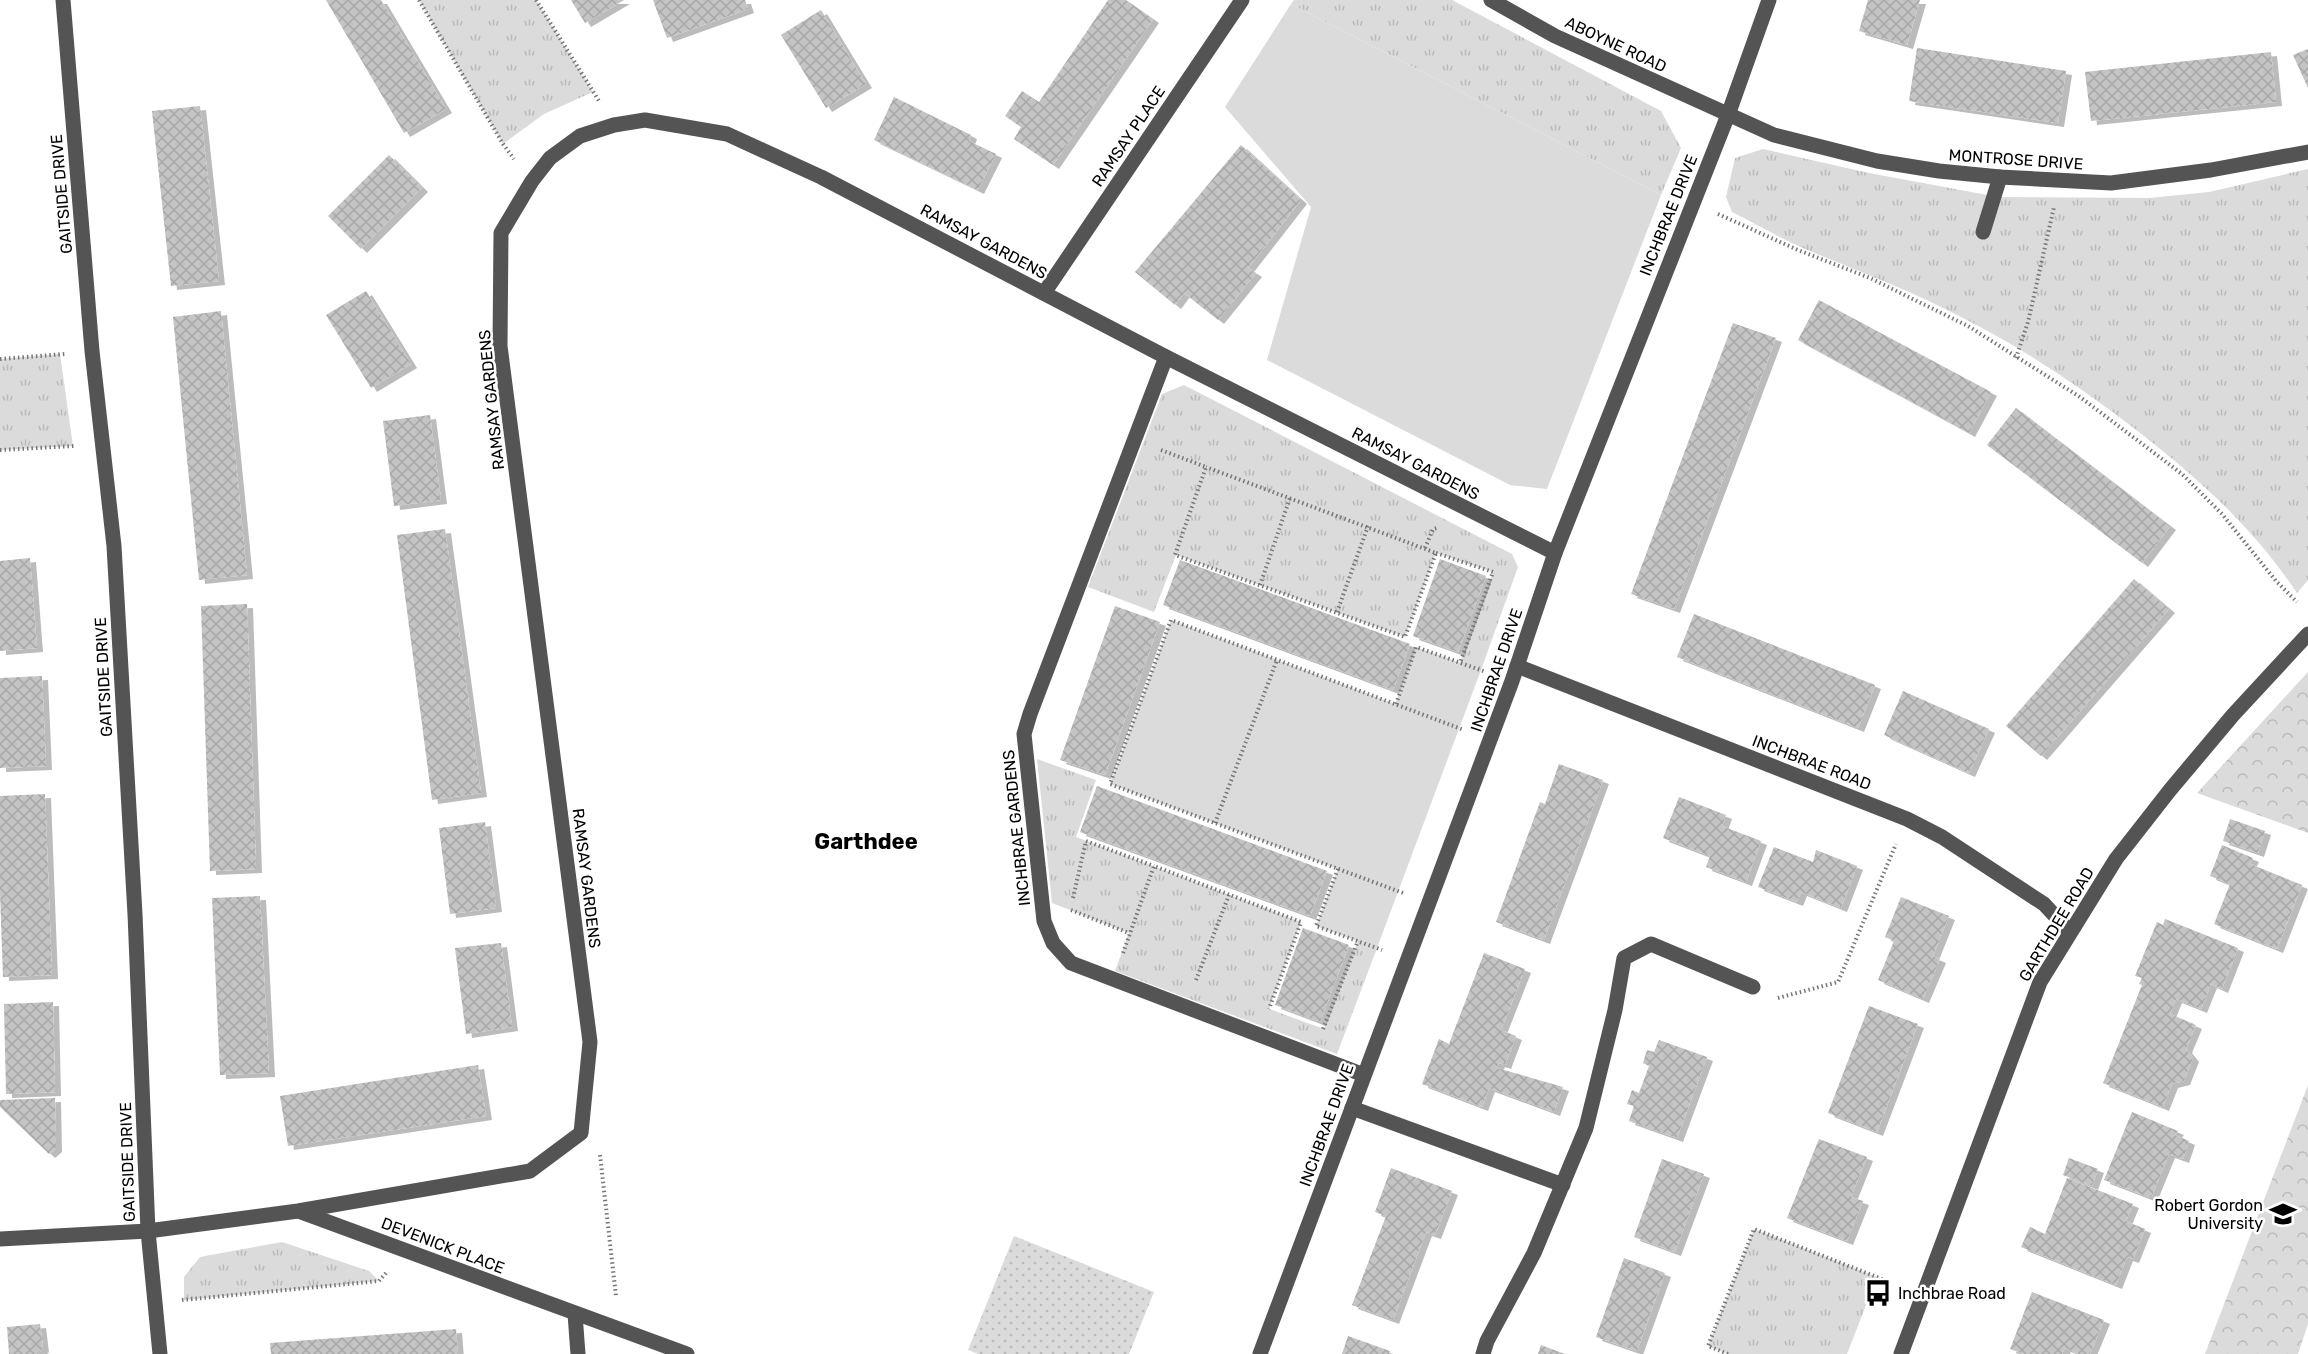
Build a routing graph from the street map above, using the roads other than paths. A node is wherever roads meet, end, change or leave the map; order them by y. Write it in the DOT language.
graph roads {
  1 [pos="63,0"];
  2 [pos="1242,0"];
  3 [pos="1491,0"];
  4 [pos="1769,0"];
  5 [pos="1728,115"];
  6 [pos="2308,152"];
  7 [pos="2000,177"];
  8 [pos="1983,232"];
  9 [pos="1044,293"];
  10 [pos="1166,357"];
  11 [pos="1555,553"];
  12 [pos="2308,634"];
  13 [pos="1517,666"];
  14 [pos="2070,932"];
  15 [pos="1753,987"];
  16 [pos="1364,1075"];
  17 [pos="1352,1108"];
  18 [pos="1563,1185"];
  19 [pos="298,1211"];
  20 [pos="148,1231"];
  21 [pos="0,1239"];
  22 [pos="575,1314"];
  23 [pos="160,1354"];
  24 [pos="578,1354"];
  25 [pos="687,1354"];
  26 [pos="1260,1354"];
  27 [pos="1483,1354"];
  28 [pos="1901,1354"];
  1 -- 20 [label="street, GAITSIDE DRIVE"];
  2 -- 9 [label="street, RAMSAY PLACE"];
  3 -- 5 [label="street, ABOYNE ROAD"];
  4 -- 5 [label="street, INCHBRAE DRIVE"];
  5 -- 7 [label="street, MONTROSE DRIVE"];
  5 -- 11 [label="street, INCHBRAE DRIVE"];
  6 -- 7 [label="street, MONTROSE DRIVE"];
  7 -- 8 [label="street"];
  9 -- 10 [label="street, RAMSAY GARDENS"];
  9 -- 19 [label="street, RAMSAY GARDENS"];
  10 -- 11 [label="street, RAMSAY GARDENS"];
  10 -- 16 [label="street, INCHBRAE GARDENS"];
  11 -- 13 [label="street, INCHBRAE DRIVE"];
  12 -- 14 [label="street, GARTHDEE ROAD"];
  13 -- 14 [label="street, INCHBRAE ROAD"];
  13 -- 16 [label="street, INCHBRAE DRIVE"];
  14 -- 28 [label="street, GARTHDEE ROAD"];
  15 -- 18 [label="street"];
  16 -- 17 [label="street, INCHBRAE DRIVE"];
  17 -- 18 [label="street"];
  17 -- 26 [label="street, INCHBRAE DRIVE"];
  18 -- 27 [label="street"];
  19 -- 20 [label="street"];
  19 -- 22 [label="street, DEVENICK PLACE"];
  20 -- 21 [label="street"];
  20 -- 23 [label="street, GAITSIDE DRIVE"];
  22 -- 24 [label="street"];
  22 -- 25 [label="street, DEVENICK PLACE"];
}
